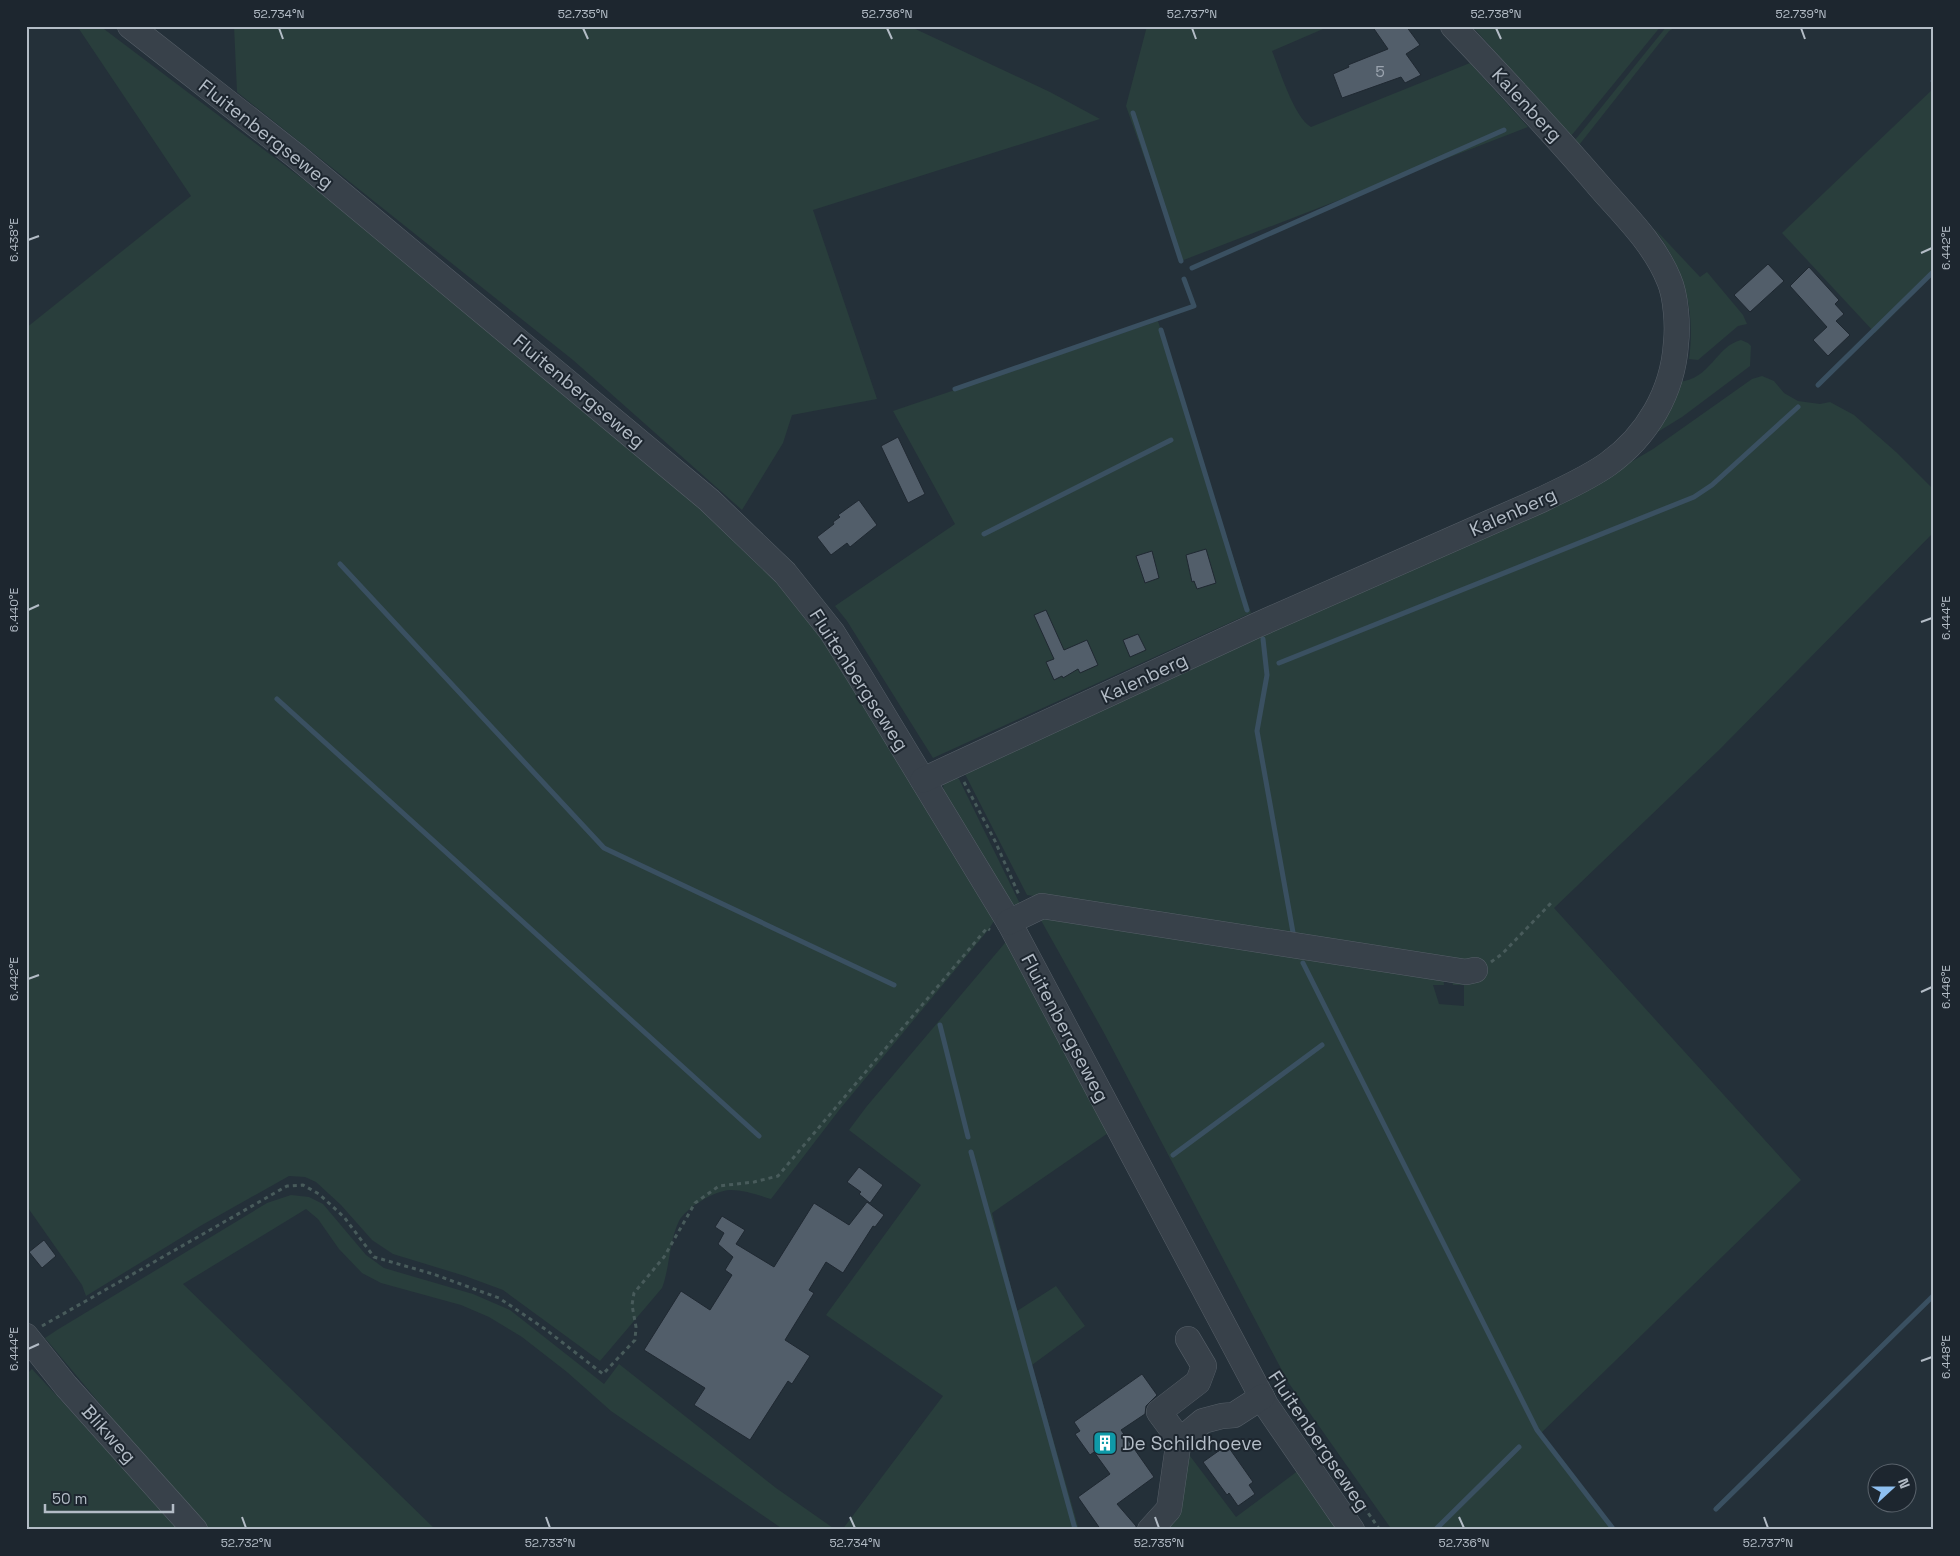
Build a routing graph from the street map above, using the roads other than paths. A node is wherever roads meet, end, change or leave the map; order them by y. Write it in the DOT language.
graph roads {
  1 [pos="130,26"];
  2 [pos="1453,26"];
  3 [pos="924,780"];
  4 [pos="1009,922"];
  5 [pos="1475,970"];
  6 [pos="31,1333"];
  7 [pos="1188,1339"];
  8 [pos="1262,1397"];
  9 [pos="1178,1439"];
  10 [pos="195,1530"];
  11 [pos="1150,1530"];
  12 [pos="1352,1530"];
  1 -- 3 [label="street, Fluitenbergseweg"];
  2 -- 3 [label="street, Kalenberg"];
  3 -- 4 [label="street, Fluitenbergseweg"];
  4 -- 5 [label="street"];
  4 -- 8 [label="street, Fluitenbergseweg"];
  6 -- 10 [label="street, Blikweg"];
  7 -- 9 [label="street"];
  8 -- 9 [label="street"];
  8 -- 12 [label="street, Fluitenbergseweg"];
  9 -- 11 [label="street"];
}
